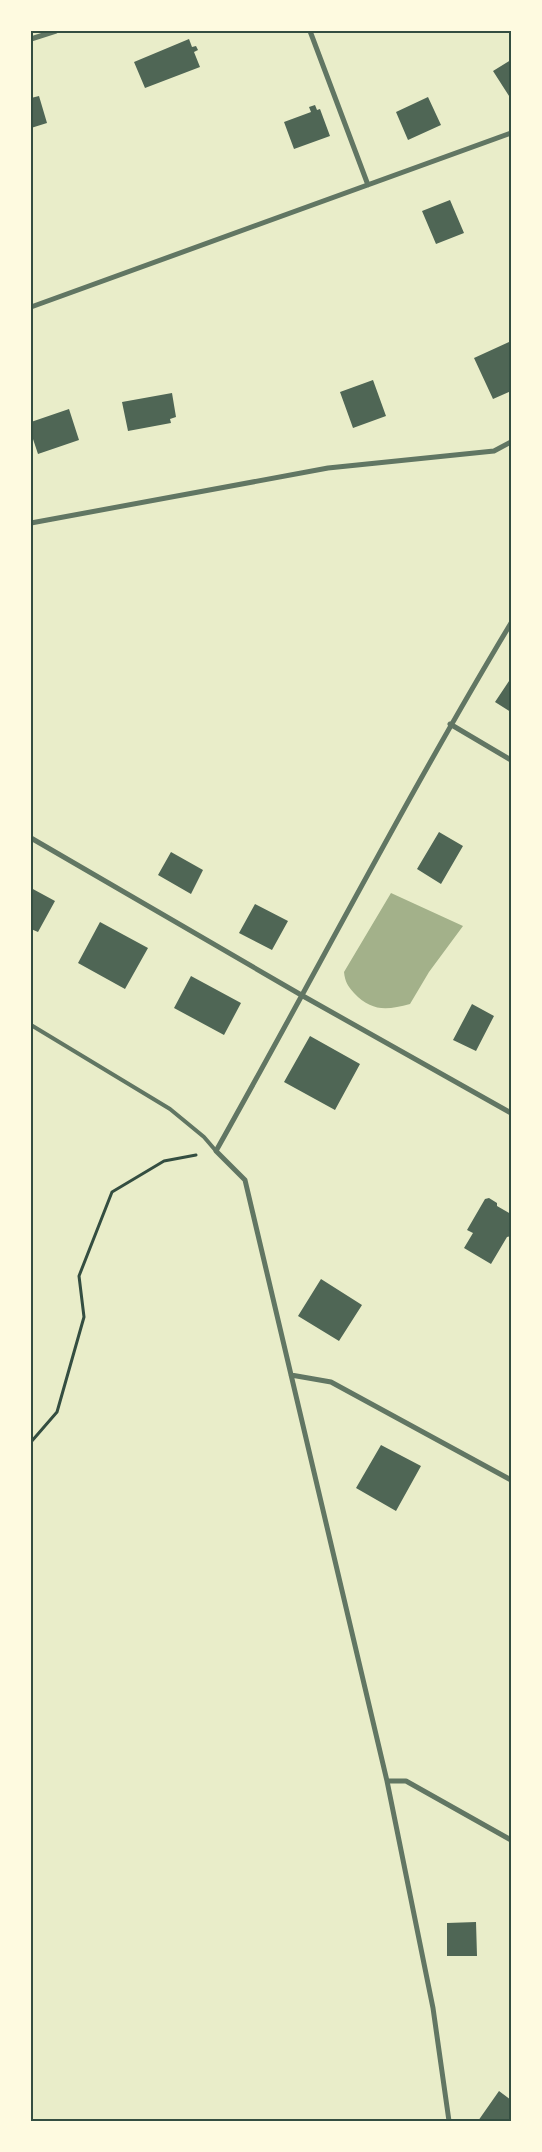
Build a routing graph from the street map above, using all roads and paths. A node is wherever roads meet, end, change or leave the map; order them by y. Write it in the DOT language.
graph roads {
  1 [pos="56,31"];
  2 [pos="310,31"];
  3 [pos="31,38"];
  4 [pos="511,133"];
  5 [pos="368,184"];
  6 [pos="31,307"];
  7 [pos="511,442"];
  8 [pos="31,523"];
  9 [pos="511,623"];
  10 [pos="450,724"];
  11 [pos="511,760"];
  12 [pos="31,838"];
  13 [pos="303,996"];
  14 [pos="31,1025"];
  15 [pos="511,1113"];
  16 [pos="216,1151"];
  17 [pos="291,1375"];
  18 [pos="31,1442"];
  19 [pos="511,1480"];
  20 [pos="387,1781"];
  21 [pos="511,1840"];
  22 [pos="450,2121"];
  1 -- 3 [label="street"];
  2 -- 5 [label="street"];
  4 -- 5 [label="street"];
  5 -- 6 [label="street"];
  7 -- 8 [label="street"];
  9 -- 10 [label="street"];
  10 -- 11 [label="street"];
  10 -- 13 [label="street"];
  12 -- 13 [label="street"];
  13 -- 15 [label="street"];
  13 -- 16 [label="street"];
  14 -- 16 [label="lane"];
  16 -- 17 [label="street"];
  16 -- 18 [label="path"];
  17 -- 19 [label="street"];
  17 -- 20 [label="street"];
  20 -- 21 [label="street"];
  20 -- 22 [label="street"];
}
